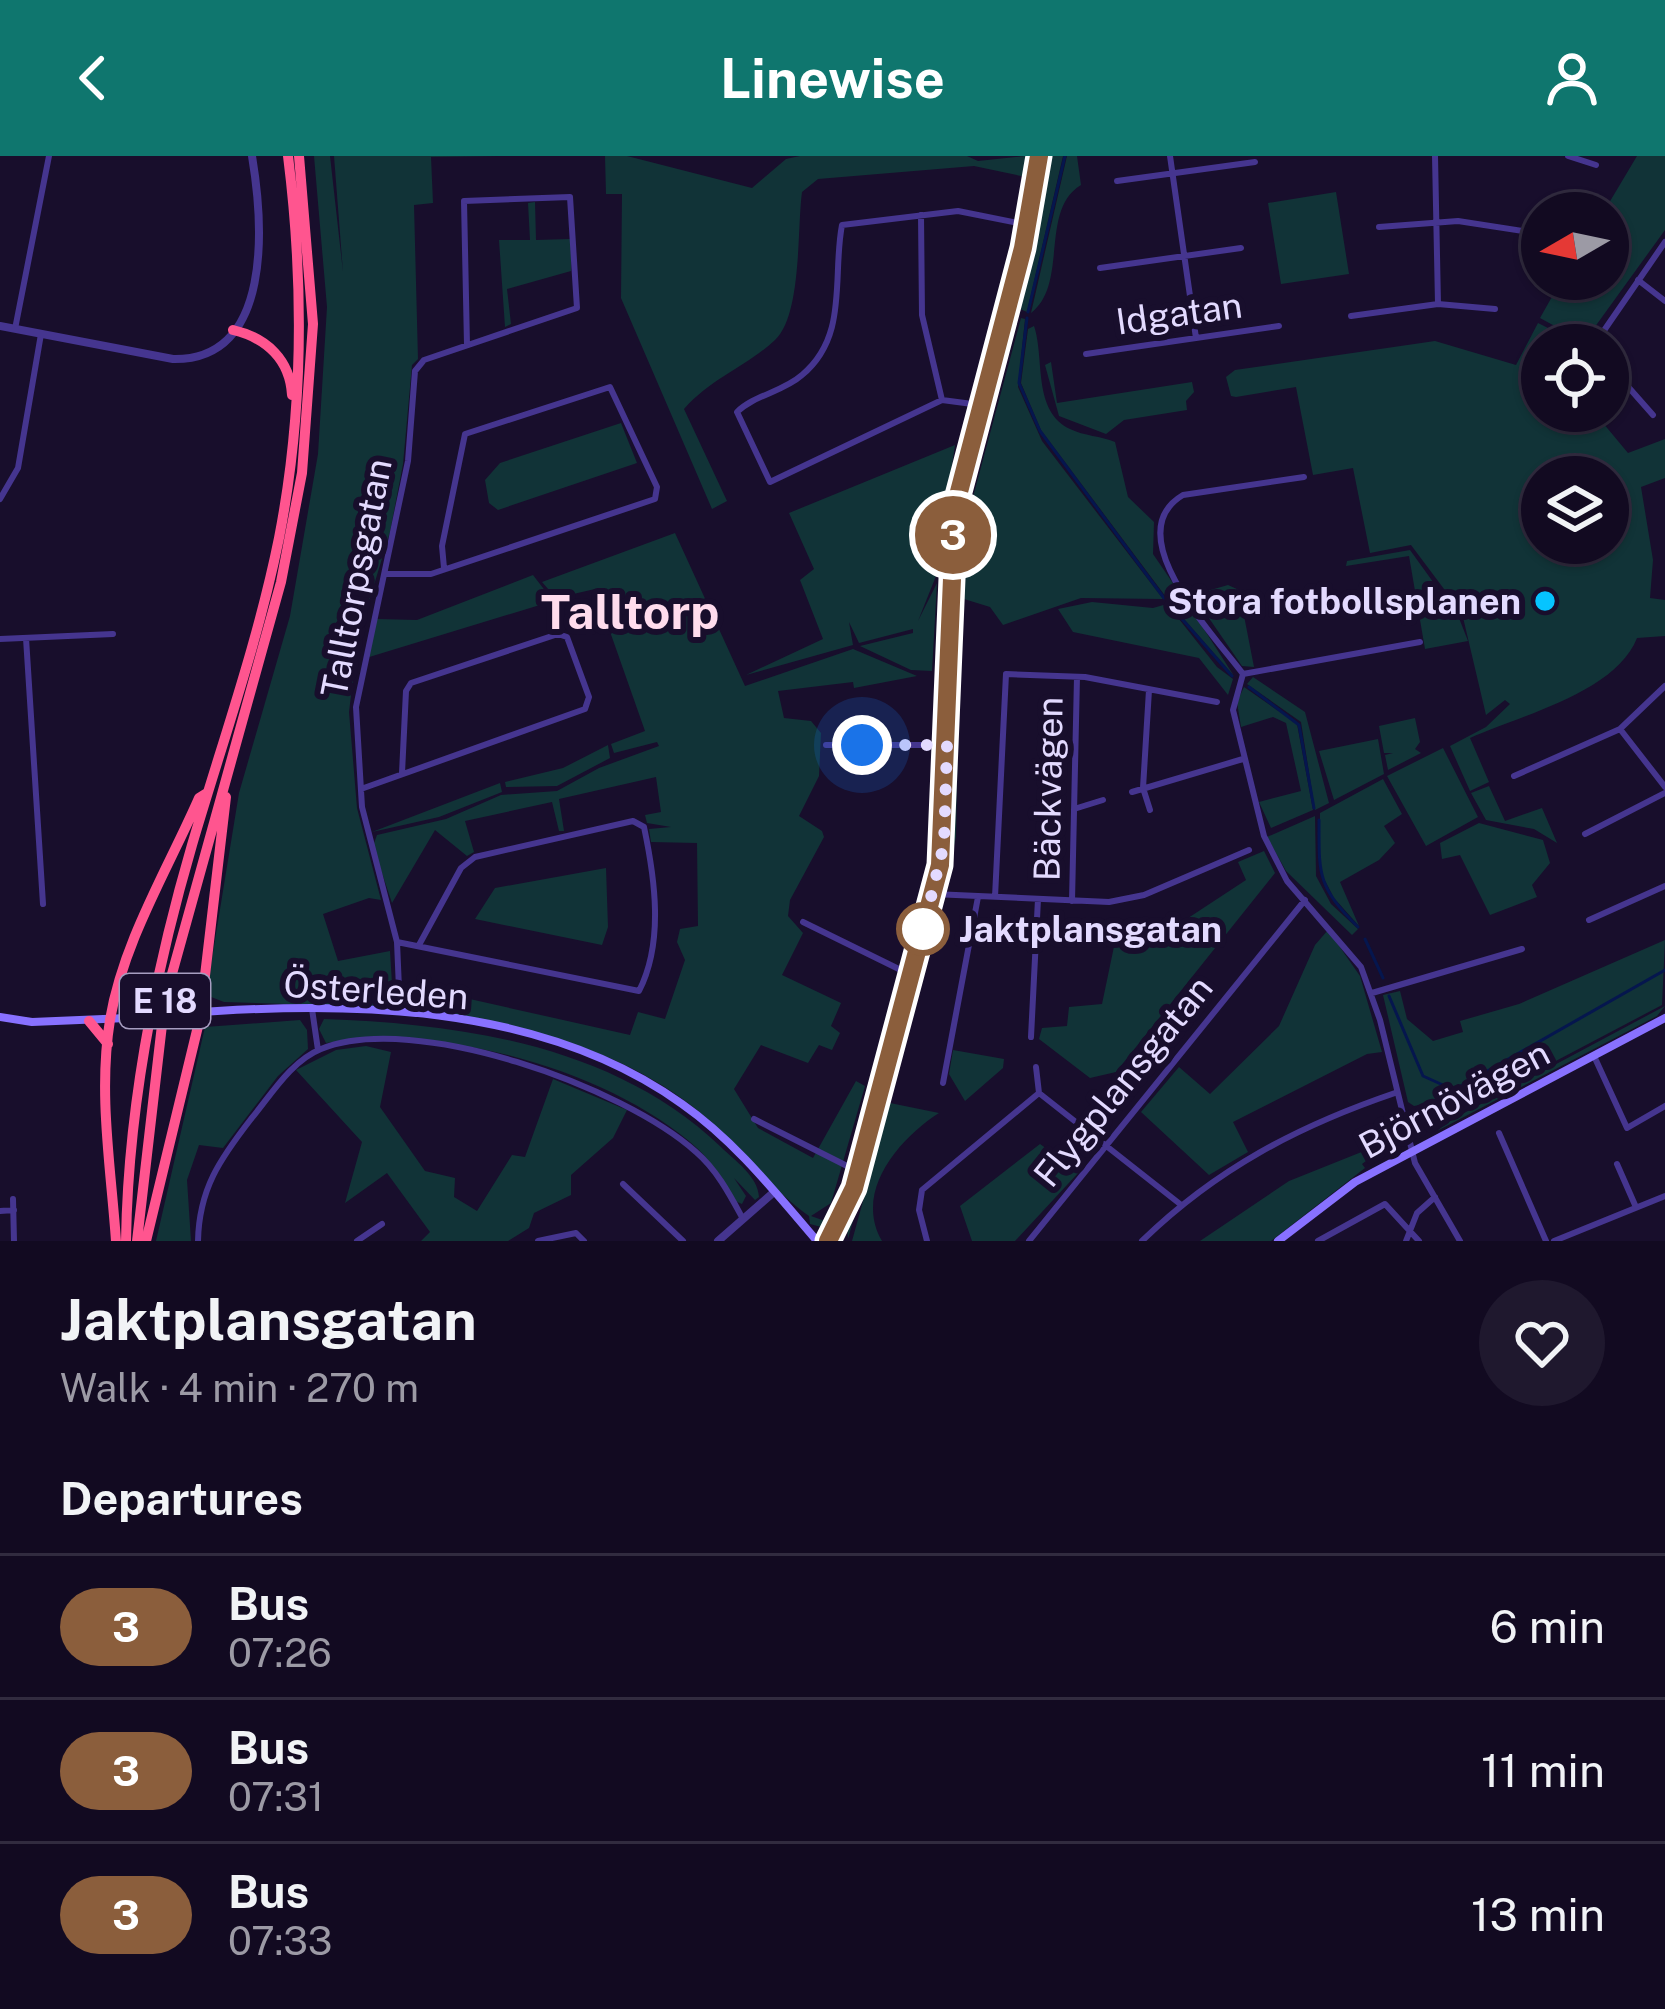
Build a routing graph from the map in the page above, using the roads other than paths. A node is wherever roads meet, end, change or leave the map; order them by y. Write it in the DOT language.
graph roads {
  1 [pos="49,156"];
  2 [pos="252,156"];
  3 [pos="288,156"];
  4 [pos="299,156"];
  5 [pos="1039,156"];
  6 [pos="1170,156"];
  7 [pos="1435,156"];
  8 [pos="1568,156"];
  9 [pos="1255,162"];
  10 [pos="1597,165"];
  11 [pos="1173,174"];
  12 [pos="1117,181"];
  13 [pos="921,215"];
  14 [pos="1436,221"];
  15 [pos="1028,225"];
  16 [pos="1379,227"];
  17 [pos="1521,231"];
  18 [pos="1665,242"];
  19 [pos="1241,248"];
  20 [pos="1184,256"];
  21 [pos="1100,268"];
  22 [pos="1638,280"];
  23 [pos="1665,302"];
  24 [pos="1438,304"];
  25 [pos="1495,309"];
  26 [pos="1351,316"];
  27 [pos="1608,324"];
  28 [pos="0,326"];
  29 [pos="1280,326"];
  30 [pos="15,329"];
  31 [pos="233,329"];
  32 [pos="41,334"];
  33 [pos="1196,338"];
  34 [pos="467,345"];
  35 [pos="1086,354"];
  36 [pos="1629,388"];
  37 [pos="942,400"];
  38 [pos="980,405"];
  39 [pos="1653,415"];
  40 [pos="289,476"];
  41 [pos="1304,477"];
  42 [pos="0,499"];
  43 [pos="444,568"];
  44 [pos="385,574"];
  45 [pos="113,634"];
  46 [pos="26,638"];
  47 [pos="0,639"];
  48 [pos="1420,642"];
  49 [pos="1243,674"];
  50 [pos="1078,677"];
  51 [pos="1665,686"];
  52 [pos="1149,690"];
  53 [pos="1217,702"];
  54 [pos="1621,729"];
  55 [pos="947,745"];
  56 [pos="826,746"];
  57 [pos="1244,758"];
  58 [pos="227,768"];
  59 [pos="402,773"];
  60 [pos="1514,776"];
  61 [pos="1143,788"];
  62 [pos="360,790"];
  63 [pos="1665,790"];
  64 [pos="1132,792"];
  65 [pos="208,793"];
  66 [pos="1103,800"];
  67 [pos="1074,809"];
  68 [pos="1150,810"];
  69 [pos="1585,834"];
  70 [pos="1249,850"];
  71 [pos="1665,886"];
  72 [pos="933,894"];
  73 [pos="978,897"];
  74 [pos="995,897"];
  75 [pos="1038,899"];
  76 [pos="1305,900"];
  77 [pos="1072,902"];
  78 [pos="43,904"];
  79 [pos="1589,920"];
  80 [pos="803,922"];
  81 [pos="397,942"];
  82 [pos="419,945"];
  83 [pos="1522,949"];
  84 [pos="911,975"];
  85 [pos="1372,993"];
  86 [pos="312,1009"];
  87 [pos="201,1012"];
  88 [pos="400,1012"];
  89 [pos="0,1017"];
  90 [pos="110,1020"];
  91 [pos="1664,1020"];
  92 [pos="89,1022"];
  93 [pos="1030,1036"];
  94 [pos="109,1048"];
  95 [pos="318,1050"];
  96 [pos="1594,1055"];
  97 [pos="1036,1067"];
  98 [pos="943,1083"];
  99 [pos="1039,1093"];
  100 [pos="1395,1093"];
  101 [pos="1665,1106"];
  102 [pos="754,1119"];
  103 [pos="1499,1133"];
  104 [pos="1107,1145"];
  105 [pos="1410,1151"];
  106 [pos="1616,1164"];
  107 [pos="857,1172"];
  108 [pos="623,1184"];
  109 [pos="774,1192"];
  110 [pos="1665,1196"];
  111 [pos="1435,1197"];
  112 [pos="14,1199"];
  113 [pos="1180,1204"];
  114 [pos="1635,1204"];
  115 [pos="0,1210"];
  116 [pos="14,1210"];
  117 [pos="743,1219"];
  118 [pos="382,1224"];
  119 [pos="1409,1226"];
  120 [pos="14,1241"];
  121 [pos="116,1241"];
  122 [pos="126,1241"];
  123 [pos="142,1241"];
  124 [pos="198,1241"];
  125 [pos="357,1241"];
  126 [pos="538,1241"];
  127 [pos="584,1241"];
  128 [pos="683,1241"];
  129 [pos="718,1241"];
  130 [pos="817,1241"];
  131 [pos="828,1241"];
  132 [pos="927,1241"];
  133 [pos="1029,1241"];
  134 [pos="1142,1241"];
  135 [pos="1278,1241"];
  136 [pos="1318,1241"];
  137 [pos="1406,1241"];
  138 [pos="1419,1241"];
  139 [pos="1460,1241"];
  140 [pos="1550,1241"];
  1 -- 30 [label="street"];
  2 -- 31 [label="street"];
  3 -- 40 [label="highway, E 18"];
  4 -- 58 [label="highway, E 18"];
  5 -- 15 [label="street"];
  6 -- 11 [label="street"];
  7 -- 14 [label="street"];
  8 -- 10 [label="street"];
  9 -- 11 [label="street"];
  11 -- 12 [label="street"];
  11 -- 20 [label="street"];
  13 -- 15 [label="street"];
  13 -- 37 [label="street"];
  13 -- 37 [label="street"];
  14 -- 16 [label="street"];
  14 -- 17 [label="street"];
  14 -- 24 [label="street"];
  15 -- 38 [label="street"];
  18 -- 22 [label="street"];
  19 -- 20 [label="street"];
  20 -- 21 [label="street"];
  20 -- 33 [label="street"];
  22 -- 23 [label="street"];
  22 -- 27 [label="street"];
  24 -- 25 [label="street"];
  24 -- 26 [label="street"];
  28 -- 30 [label="street"];
  29 -- 33 [label="street, Idgatan"];
  30 -- 32 [label="street"];
  31 -- 32 [label="street"];
  31 -- 40 [label="highway, E 18"];
  32 -- 42 [label="street"];
  33 -- 35 [label="street, Idgatan"];
  34 -- 34 [label="street"];
  34 -- 44 [label="street, Talltorpsgatan"];
  36 -- 39 [label="street"];
  37 -- 38 [label="street"];
  38 -- 55 [label="street"];
  40 -- 65 [label="highway, E 18"];
  41 -- 49 [label="street"];
  43 -- 43 [label="street"];
  43 -- 44 [label="street"];
  44 -- 62 [label="street, Talltorpsgatan"];
  45 -- 46 [label="street"];
  46 -- 47 [label="street"];
  46 -- 78 [label="street"];
  48 -- 49 [label="street"];
  49 -- 57 [label="street"];
  50 -- 52 [label="street"];
  50 -- 67 [label="street, Bäckvägen"];
  50 -- 74 [label="street"];
  51 -- 54 [label="street"];
  52 -- 53 [label="street"];
  52 -- 61 [label="street"];
  54 -- 60 [label="street"];
  54 -- 63 [label="street"];
  55 -- 56 [label="street"];
  55 -- 72 [label="street"];
  57 -- 61 [label="street"];
  57 -- 76 [label="street"];
  58 -- 87 [label="highway, E 18"];
  58 -- 123 [label="highway, E 18"];
  59 -- 59 [label="street"];
  59 -- 62 [label="street"];
  61 -- 64 [label="street"];
  61 -- 68 [label="street"];
  62 -- 81 [label="street, Talltorpsgatan"];
  63 -- 69 [label="street"];
  65 -- 90 [label="highway, E 18"];
  65 -- 122 [label="highway, E 18"];
  66 -- 67 [label="street"];
  67 -- 77 [label="street, Bäckvägen"];
  70 -- 77 [label="street"];
  71 -- 79 [label="street"];
  72 -- 73 [label="street"];
  72 -- 84 [label="street"];
  73 -- 74 [label="street"];
  73 -- 98 [label="street"];
  74 -- 75 [label="street"];
  75 -- 77 [label="street"];
  75 -- 93 [label="street"];
  76 -- 85 [label="street"];
  76 -- 104 [label="street, Flygplansgatan"];
  80 -- 84 [label="street"];
  81 -- 82 [label="street"];
  81 -- 88 [label="street, Talltorpsgatan"];
  82 -- 82 [label="street"];
  83 -- 85 [label="street"];
  84 -- 107 [label="street"];
  85 -- 100 [label="street"];
  86 -- 87 [label="main road, Österleden"];
  86 -- 88 [label="main road, Österleden"];
  86 -- 95 [label="street"];
  87 -- 90 [label="main road, Österleden, bridge"];
  87 -- 123 [label="highway, E 18"];
  88 -- 109 [label="main road, Österleden"];
  89 -- 92 [label="main road, Österleden"];
  90 -- 92 [label="main road, Österleden"];
  90 -- 94 [label="highway, E 18"];
  91 -- 96 [label="main road, Björnövägen"];
  92 -- 94 [label="highway"];
  94 -- 121 [label="highway, E 18"];
  95 -- 117 [label="street"];
  95 -- 124 [label="street"];
  96 -- 101 [label="street"];
  96 -- 105 [label="main road, Björnövägen"];
  97 -- 99 [label="street"];
  99 -- 104 [label="street"];
  99 -- 132 [label="street"];
  100 -- 105 [label="street"];
  100 -- 113 [label="street"];
  102 -- 107 [label="street"];
  103 -- 140 [label="street"];
  104 -- 113 [label="street"];
  104 -- 133 [label="street, Flygplansgatan"];
  105 -- 111 [label="street"];
  105 -- 135 [label="main road, Björnövägen"];
  106 -- 114 [label="street"];
  107 -- 131 [label="street"];
  108 -- 128 [label="street"];
  109 -- 117 [label="street"];
  109 -- 130 [label="main road, Österleden"];
  110 -- 114 [label="street"];
  111 -- 119 [label="street"];
  111 -- 139 [label="street"];
  112 -- 116 [label="street"];
  113 -- 134 [label="street"];
  114 -- 140 [label="street"];
  115 -- 116 [label="street"];
  116 -- 120 [label="street"];
  117 -- 129 [label="street"];
  118 -- 125 [label="street"];
  119 -- 136 [label="street"];
  119 -- 137 [label="street"];
  119 -- 138 [label="street"];
  126 -- 127 [label="street"];
}
